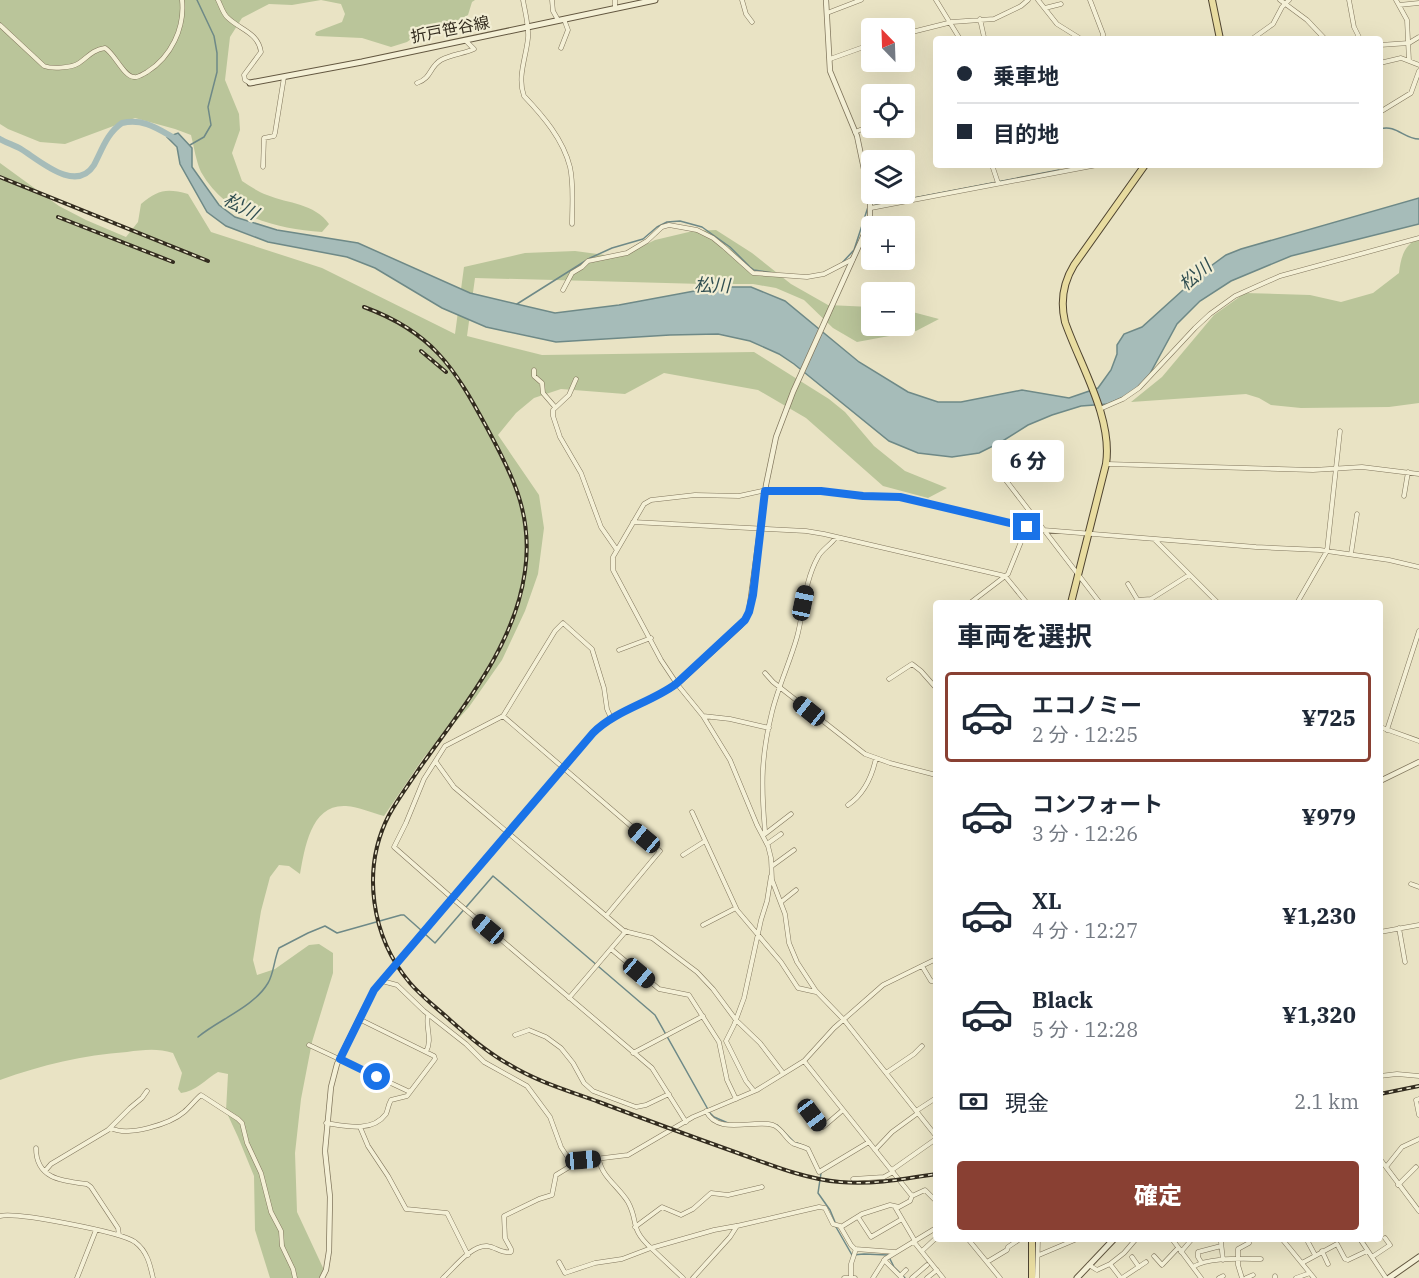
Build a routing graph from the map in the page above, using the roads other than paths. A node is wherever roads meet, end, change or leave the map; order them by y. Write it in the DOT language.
graph roads {
  1 [pos="182,0"];
  2 [pos="218,0"];
  3 [pos="523,0"];
  4 [pos="552,0"];
  5 [pos="615,0"];
  6 [pos="655,0"];
  7 [pos="742,0"];
  8 [pos="826,0"];
  9 [pos="861,0"];
  10 [pos="936,0"];
  11 [pos="1028,0"];
  12 [pos="1038,0"];
  13 [pos="1090,0"];
  14 [pos="1212,0"];
  15 [pos="1280,0"];
  16 [pos="1349,0"];
  17 [pos="1396,0"];
  18 [pos="1287,2"];
  19 [pos="1419,3"];
  20 [pos="1061,4"];
  21 [pos="1399,5"];
  22 [pos="615,8"];
  23 [pos="1045,8"];
  24 [pos="827,13"];
  25 [pos="980,19"];
  26 [pos="561,20"];
  27 [pos="753,22"];
  28 [pos="950,22"];
  29 [pos="0,25"];
  30 [pos="526,27"];
  31 [pos="915,31"];
  32 [pos="958,36"];
  33 [pos="984,36"];
  34 [pos="1076,36"];
  35 [pos="1102,36"];
  36 [pos="1219,36"];
  37 [pos="1256,36"];
  38 [pos="1322,36"];
  39 [pos="1358,36"];
  40 [pos="1419,37"];
  41 [pos="465,39"];
  42 [pos="1409,43"];
  43 [pos="1383,45"];
  44 [pos="561,48"];
  45 [pos="861,48"];
  46 [pos="1418,57"];
  47 [pos="830,59"];
  48 [pos="1409,61"];
  49 [pos="1383,62"];
  50 [pos="1417,64"];
  51 [pos="1419,71"];
  52 [pos="284,77"];
  53 [pos="250,83"];
  54 [pos="417,83"];
  55 [pos="1383,110"];
  56 [pos="861,130"];
  57 [pos="855,132"];
  58 [pos="263,167"];
  59 [pos="993,168"];
  60 [pos="1080,168"];
  61 [pos="1143,168"];
  62 [pos="998,183"];
  63 [pos="871,208"];
  64 [pos="572,225"];
  65 [pos="1419,238"];
  66 [pos="853,259"];
  67 [pos="563,290"];
  68 [pos="534,370"];
  69 [pos="576,379"];
  70 [pos="555,407"];
  71 [pos="1099,409"];
  72 [pos="1340,431"];
  73 [pos="1106,464"];
  74 [pos="1335,468"];
  75 [pos="998,470"];
  76 [pos="1408,472"];
  77 [pos="1419,474"];
  78 [pos="765,491"];
  79 [pos="1404,496"];
  80 [pos="1357,514"];
  81 [pos="633,522"];
  82 [pos="1027,527"];
  83 [pos="761,529"];
  84 [pos="1043,530"];
  85 [pos="1089,534"];
  86 [pos="836,537"];
  87 [pos="1155,539"];
  88 [pos="616,550"];
  89 [pos="1327,551"];
  90 [pos="1351,554"];
  91 [pos="1419,567"];
  92 [pos="1078,575"];
  93 [pos="1190,575"];
  94 [pos="1006,576"];
  95 [pos="1128,585"];
  96 [pos="974,600"];
  97 [pos="1026,600"];
  98 [pos="1072,600"];
  99 [pos="1098,600"];
  100 [pos="1135,600"];
  101 [pos="1144,600"];
  102 [pos="1215,600"];
  103 [pos="1299,600"];
  104 [pos="1419,631"];
  105 [pos="651,638"];
  106 [pos="619,650"];
  107 [pos="765,673"];
  108 [pos="889,679"];
  109 [pos="676,684"];
  110 [pos="933,685"];
  111 [pos="781,687"];
  112 [pos="503,716"];
  113 [pos="704,716"];
  114 [pos="610,718"];
  115 [pos="769,728"];
  116 [pos="1383,728"];
  117 [pos="1387,730"];
  118 [pos="1419,741"];
  119 [pos="876,758"];
  120 [pos="436,762"];
  121 [pos="1419,762"];
  122 [pos="564,768"];
  123 [pos="933,774"];
  124 [pos="1383,780"];
  125 [pos="848,805"];
  126 [pos="692,812"];
  127 [pos="791,814"];
  128 [pos="508,832"];
  129 [pos="781,834"];
  130 [pos="763,835"];
  131 [pos="705,841"];
  132 [pos="767,844"];
  133 [pos="794,850"];
  134 [pos="682,855"];
  135 [pos="771,867"];
  136 [pos="772,876"];
  137 [pos="1411,884"];
  138 [pos="1419,886"];
  139 [pos="796,890"];
  140 [pos="452,898"];
  141 [pos="781,902"];
  142 [pos="736,908"];
  143 [pos="606,916"];
  144 [pos="703,925"];
  145 [pos="1419,925"];
  146 [pos="1399,928"];
  147 [pos="626,931"];
  148 [pos="1383,931"];
  149 [pos="758,934"];
  150 [pos="611,949"];
  151 [pos="933,960"];
  152 [pos="1405,962"];
  153 [pos="922,966"];
  154 [pos="382,981"];
  155 [pos="933,981"];
  156 [pos="817,992"];
  157 [pos="569,998"];
  158 [pos="429,1015"];
  159 [pos="703,1017"];
  160 [pos="359,1019"];
  161 [pos="844,1020"];
  162 [pos="736,1021"];
  163 [pos="515,1035"];
  164 [pos="719,1042"];
  165 [pos="726,1042"];
  166 [pos="309,1045"];
  167 [pos="922,1046"];
  168 [pos="426,1052"];
  169 [pos="633,1053"];
  170 [pos="340,1059"];
  171 [pos="804,1061"];
  172 [pos="783,1073"];
  173 [pos="886,1073"];
  174 [pos="1383,1076"];
  175 [pos="1419,1076"];
  176 [pos="147,1091"];
  177 [pos="754,1091"];
  178 [pos="410,1092"];
  179 [pos="669,1094"];
  180 [pos="735,1099"];
  181 [pos="1419,1099"];
  182 [pos="933,1100"];
  183 [pos="843,1110"];
  184 [pos="706,1111"];
  185 [pos="917,1112"];
  186 [pos="812,1115"];
  187 [pos="1419,1115"];
  188 [pos="686,1122"];
  189 [pos="326,1123"];
  190 [pos="360,1127"];
  191 [pos="111,1128"];
  192 [pos="933,1132"];
  193 [pos="933,1137"];
  194 [pos="1419,1139"];
  195 [pos="869,1142"];
  196 [pos="36,1148"];
  197 [pos="875,1150"];
  198 [pos="598,1159"];
  199 [pos="1383,1163"];
  200 [pos="572,1164"];
  201 [pos="1386,1167"];
  202 [pos="1416,1167"];
  203 [pos="45,1171"];
  204 [pos="892,1171"];
  205 [pos="853,1179"];
  206 [pos="1398,1185"];
  207 [pos="762,1187"];
  208 [pos="912,1196"];
  209 [pos="933,1198"];
  210 [pos="895,1207"];
  211 [pos="1419,1210"];
  212 [pos="0,1216"];
  213 [pos="858,1216"];
  214 [pos="902,1219"];
  215 [pos="736,1226"];
  216 [pos="635,1227"];
  217 [pos="841,1227"];
  218 [pos="96,1230"];
  219 [pos="933,1230"];
  220 [pos="119,1235"];
  221 [pos="1385,1238"];
  222 [pos="914,1241"];
  223 [pos="933,1242"];
  224 [pos="970,1242"];
  225 [pos="1016,1242"];
  226 [pos="1032,1242"];
  227 [pos="1038,1242"];
  228 [pos="1070,1242"];
  229 [pos="1111,1242"];
  230 [pos="1133,1242"];
  231 [pos="1174,1242"];
  232 [pos="1189,1242"];
  233 [pos="1284,1242"];
  234 [pos="1308,1242"];
  235 [pos="1362,1242"];
  236 [pos="1249,1243"];
  237 [pos="651,1248"];
  238 [pos="1180,1250"];
  239 [pos="922,1251"];
  240 [pos="1322,1251"];
  241 [pos="1367,1251"];
  242 [pos="895,1252"];
  243 [pos="856,1253"];
  244 [pos="468,1255"];
  245 [pos="1038,1255"];
  246 [pos="1315,1255"];
  247 [pos="1154,1256"];
  248 [pos="887,1257"];
  249 [pos="1132,1257"];
  250 [pos="1372,1257"];
  251 [pos="1419,1257"];
  252 [pos="1238,1258"];
  253 [pos="1261,1258"];
  254 [pos="1223,1260"];
  255 [pos="559,1262"];
  256 [pos="987,1262"];
  257 [pos="1146,1262"];
  258 [pos="1201,1263"];
  259 [pos="1302,1263"];
  260 [pos="1110,1264"];
  261 [pos="1328,1264"];
  262 [pos="927,1265"];
  263 [pos="1089,1265"];
  264 [pos="1139,1267"];
  265 [pos="1193,1268"];
  266 [pos="906,1270"];
  267 [pos="937,1270"];
  268 [pos="573,1271"];
  269 [pos="1310,1273"];
  270 [pos="1253,1275"];
  271 [pos="577,1277"];
  272 [pos="853,1277"];
  273 [pos="901,1277"];
  274 [pos="1199,1277"];
  275 [pos="77,1278"];
  276 [pos="153,1278"];
  277 [pos="295,1278"];
  278 [pos="322,1278"];
  279 [pos="443,1278"];
  280 [pos="682,1278"];
  281 [pos="693,1278"];
  282 [pos="844,1278"];
  283 [pos="873,1278"];
  284 [pos="912,1278"];
  285 [pos="927,1278"];
  286 [pos="943,1278"];
  287 [pos="1000,1278"];
  288 [pos="1032,1278"];
  289 [pos="1037,1278"];
  290 [pos="1077,1278"];
  291 [pos="1244,1278"];
  292 [pos="1296,1278"];
  293 [pos="1314,1278"];
  294 [pos="1387,1278"];
  1 -- 29 [label="street"];
  2 -- 53 [label="street"];
  3 -- 30 [label="street"];
  4 -- 26 [label="street"];
  5 -- 22 [label="street"];
  6 -- 22 [label="main road, 折戸笹谷線"];
  7 -- 27 [label="street"];
  8 -- 24 [label="street"];
  9 -- 24 [label="street"];
  10 -- 28 [label="street"];
  11 -- 25 [label="street"];
  12 -- 23 [label="street"];
  13 -- 35 [label="street"];
  14 -- 36 [label="main road"];
  15 -- 18 [label="street"];
  16 -- 39 [label="street"];
  17 -- 21 [label="street"];
  18 -- 37 [label="street"];
  18 -- 38 [label="street"];
  19 -- 21 [label="street"];
  20 -- 23 [label="street"];
  21 -- 42 [label="street"];
  22 -- 26 [label="main road, 折戸笹谷線"];
  23 -- 34 [label="street"];
  24 -- 47 [label="street"];
  25 -- 28 [label="street"];
  25 -- 33 [label="street"];
  26 -- 30 [label="main road, 折戸笹谷線"];
  26 -- 44 [label="street"];
  28 -- 31 [label="street"];
  28 -- 32 [label="street"];
  30 -- 41 [label="main road, 折戸笹谷線"];
  30 -- 64 [label="street"];
  40 -- 42 [label="street"];
  41 -- 52 [label="main road, 折戸笹谷線"];
  41 -- 54 [label="street"];
  42 -- 43 [label="street"];
  42 -- 48 [label="street"];
  45 -- 47 [label="street"];
  46 -- 50 [label="street"];
  47 -- 57 [label="street"];
  48 -- 49 [label="street"];
  48 -- 50 [label="street"];
  51 -- 55 [label="street"];
  52 -- 53 [label="main road, 折戸笹谷線"];
  52 -- 58 [label="street"];
  56 -- 57 [label="street"];
  57 -- 63 [label="street"];
  59 -- 62 [label="street"];
  60 -- 62 [label="street"];
  61 -- 71 [label="main road"];
  62 -- 63 [label="street"];
  63 -- 66 [label="street"];
  65 -- 71 [label="street"];
  66 -- 67 [label="street"];
  66 -- 78 [label="street"];
  68 -- 70 [label="street"];
  69 -- 70 [label="street"];
  70 -- 88 [label="street"];
  71 -- 73 [label="main road"];
  72 -- 74 [label="street"];
  73 -- 74 [label="street"];
  73 -- 85 [label="main road"];
  74 -- 76 [label="street"];
  74 -- 89 [label="street"];
  75 -- 84 [label="street"];
  76 -- 77 [label="street"];
  76 -- 79 [label="street"];
  78 -- 81 [label="street"];
  78 -- 82 [label="street"];
  78 -- 83 [label="street"];
  80 -- 90 [label="street"];
  81 -- 83 [label="street"];
  81 -- 88 [label="street"];
  82 -- 84 [label="street"];
  82 -- 94 [label="street"];
  83 -- 86 [label="street"];
  83 -- 109 [label="street"];
  84 -- 85 [label="street"];
  84 -- 92 [label="street"];
  85 -- 87 [label="street"];
  85 -- 92 [label="main road"];
  86 -- 94 [label="street"];
  86 -- 111 [label="street"];
  87 -- 89 [label="street"];
  87 -- 93 [label="street"];
  88 -- 105 [label="street"];
  89 -- 90 [label="street"];
  89 -- 103 [label="street"];
  90 -- 91 [label="street"];
  92 -- 98 [label="main road"];
  92 -- 99 [label="street"];
  93 -- 101 [label="street"];
  93 -- 102 [label="street"];
  94 -- 96 [label="street"];
  94 -- 97 [label="street"];
  95 -- 100 [label="street"];
  104 -- 117 [label="street"];
  105 -- 106 [label="street"];
  105 -- 109 [label="street"];
  107 -- 111 [label="street"];
  108 -- 110 [label="street"];
  109 -- 113 [label="street"];
  109 -- 114 [label="street"];
  111 -- 115 [label="street"];
  111 -- 119 [label="street"];
  112 -- 114 [label="street"];
  112 -- 120 [label="street"];
  112 -- 122 [label="street"];
  113 -- 115 [label="street"];
  113 -- 130 [label="street"];
  114 -- 122 [label="street"];
  115 -- 130 [label="street"];
  116 -- 117 [label="street"];
  117 -- 118 [label="street"];
  119 -- 123 [label="street"];
  119 -- 125 [label="street"];
  120 -- 128 [label="street"];
  120 -- 140 [label="street"];
  121 -- 124 [label="street"];
  122 -- 128 [label="street"];
  122 -- 143 [label="street"];
  126 -- 131 [label="street"];
  127 -- 130 [label="street"];
  128 -- 140 [label="street"];
  128 -- 143 [label="street"];
  129 -- 132 [label="street"];
  130 -- 132 [label="street"];
  131 -- 134 [label="street"];
  131 -- 142 [label="street"];
  132 -- 135 [label="street"];
  133 -- 135 [label="street"];
  135 -- 136 [label="street"];
  136 -- 141 [label="street"];
  136 -- 149 [label="street"];
  137 -- 138 [label="street"];
  139 -- 141 [label="street"];
  140 -- 154 [label="street"];
  140 -- 157 [label="street"];
  141 -- 156 [label="street"];
  142 -- 144 [label="street"];
  142 -- 149 [label="street"];
  143 -- 147 [label="street"];
  145 -- 146 [label="street"];
  146 -- 148 [label="street"];
  146 -- 152 [label="street"];
  147 -- 150 [label="street"];
  147 -- 162 [label="street"];
  149 -- 156 [label="street"];
  149 -- 162 [label="street"];
  150 -- 157 [label="street"];
  150 -- 159 [label="street"];
  151 -- 153 [label="street"];
  153 -- 155 [label="street"];
  153 -- 161 [label="street"];
  154 -- 158 [label="street"];
  154 -- 160 [label="street"];
  156 -- 161 [label="street"];
  157 -- 169 [label="street"];
  158 -- 168 [label="street"];
  158 -- 200 [label="street"];
  159 -- 164 [label="street"];
  159 -- 169 [label="street"];
  160 -- 168 [label="street"];
  160 -- 170 [label="street"];
  161 -- 171 [label="street"];
  161 -- 173 [label="street"];
  162 -- 165 [label="street"];
  162 -- 172 [label="street"];
  163 -- 179 [label="street"];
  164 -- 165 [label="street"];
  164 -- 180 [label="street"];
  165 -- 177 [label="street"];
  166 -- 170 [label="street"];
  167 -- 173 [label="street"];
  168 -- 178 [label="street"];
  169 -- 179 [label="street"];
  170 -- 178 [label="street"];
  170 -- 189 [label="street"];
  171 -- 172 [label="street"];
  171 -- 183 [label="street"];
  172 -- 177 [label="street"];
  173 -- 185 [label="street"];
  174 -- 175 [label="street"];
  176 -- 191 [label="street"];
  177 -- 180 [label="street"];
  178 -- 190 [label="street"];
  179 -- 188 [label="street"];
  180 -- 184 [label="street"];
  181 -- 187 [label="street"];
  182 -- 185 [label="street"];
  183 -- 186 [label="street"];
  183 -- 195 [label="street"];
  184 -- 188 [label="street"];
  184 -- 195 [label="street"];
  185 -- 192 [label="street"];
  185 -- 197 [label="street"];
  188 -- 198 [label="street"];
  189 -- 190 [label="street"];
  189 -- 278 [label="street"];
  190 -- 244 [label="street"];
  191 -- 203 [label="street"];
  191 -- 277 [label="street"];
  193 -- 204 [label="street"];
  194 -- 201 [label="street"];
  195 -- 197 [label="street"];
  196 -- 203 [label="street"];
  197 -- 204 [label="street"];
  198 -- 200 [label="street"];
  198 -- 216 [label="street"];
  199 -- 201 [label="street"];
  200 -- 244 [label="street"];
  201 -- 206 [label="street"];
  202 -- 206 [label="street"];
  203 -- 220 [label="street"];
  204 -- 205 [label="street"];
  204 -- 208 [label="street"];
  206 -- 211 [label="street"];
  207 -- 216 [label="street"];
  208 -- 209 [label="street"];
  208 -- 210 [label="street"];
  210 -- 213 [label="street"];
  210 -- 214 [label="street"];
  212 -- 218 [label="street"];
  213 -- 214 [label="street"];
  213 -- 217 [label="street"];
  214 -- 222 [label="street"];
  215 -- 217 [label="street"];
  215 -- 237 [label="street"];
  215 -- 281 [label="street"];
  216 -- 237 [label="street"];
  217 -- 243 [label="street"];
  218 -- 220 [label="street"];
  218 -- 275 [label="street"];
  219 -- 222 [label="street"];
  220 -- 276 [label="street"];
  221 -- 250 [label="street"];
  222 -- 239 [label="street"];
  222 -- 242 [label="street"];
  223 -- 239 [label="street"];
  224 -- 256 [label="street"];
  225 -- 256 [label="street"];
  226 -- 288 [label="main road"];
  227 -- 245 [label="street"];
  228 -- 245 [label="street"];
  229 -- 263 [label="main road"];
  230 -- 260 [label="street"];
  231 -- 238 [label="street"];
  232 -- 238 [label="street"];
  233 -- 259 [label="street"];
  234 -- 246 [label="street"];
  235 -- 241 [label="street"];
  236 -- 252 [label="street"];
  237 -- 268 [label="street"];
  237 -- 280 [label="street"];
  238 -- 247 [label="street"];
  238 -- 265 [label="street"];
  239 -- 267 [label="street"];
  240 -- 241 [label="street"];
  240 -- 246 [label="street"];
  240 -- 261 [label="street"];
  241 -- 250 [label="street"];
  242 -- 243 [label="street"];
  242 -- 248 [label="street"];
  243 -- 272 [label="street"];
  244 -- 279 [label="street"];
  245 -- 289 [label="street"];
  246 -- 259 [label="street"];
  248 -- 273 [label="street"];
  248 -- 283 [label="street"];
  249 -- 264 [label="street"];
  250 -- 294 [label="street"];
  251 -- 294 [label="main road"];
  252 -- 253 [label="street"];
  252 -- 254 [label="street"];
  252 -- 291 [label="street"];
  254 -- 258 [label="street"];
  254 -- 258 [label="street"];
  255 -- 268 [label="street"];
  256 -- 287 [label="street"];
  257 -- 264 [label="street"];
  258 -- 265 [label="street"];
  259 -- 269 [label="street"];
  260 -- 263 [label="street"];
  260 -- 264 [label="street"];
  262 -- 284 [label="street"];
  263 -- 290 [label="main road"];
  265 -- 274 [label="street"];
  266 -- 273 [label="street"];
  267 -- 285 [label="street"];
  267 -- 286 [label="street"];
  268 -- 271 [label="street"];
  269 -- 292 [label="street"];
  269 -- 293 [label="street"];
  270 -- 291 [label="street"];
  272 -- 282 [label="street"];
}
